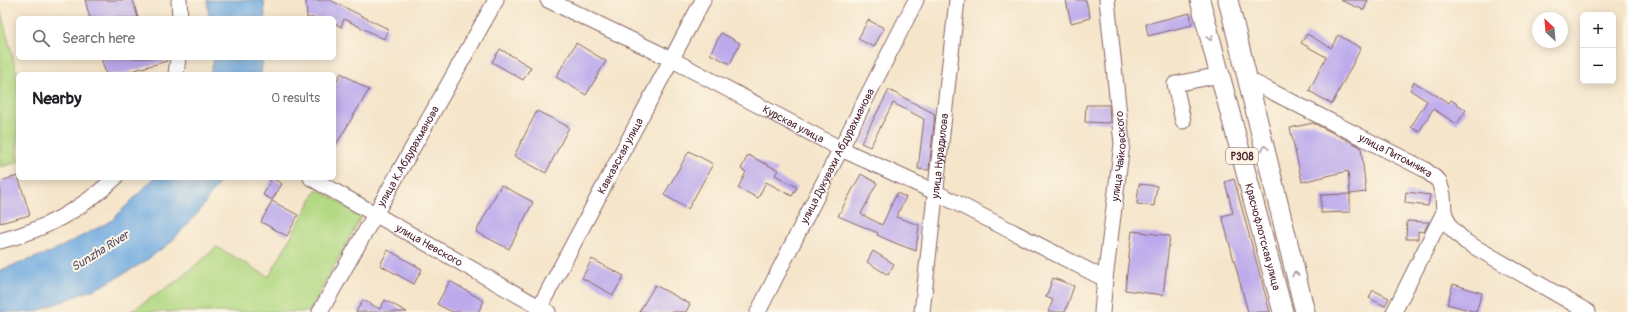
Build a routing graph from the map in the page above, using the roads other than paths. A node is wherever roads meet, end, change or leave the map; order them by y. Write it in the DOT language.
graph roads {
  1 [pos="179,0"];
  2 [pos="496,0"];
  3 [pos="548,0"];
  4 [pos="703,0"];
  5 [pos="916,0"];
  6 [pos="957,0"];
  7 [pos="1107,0"];
  8 [pos="1200,0"];
  9 [pos="1228,0"];
  10 [pos="180,16"];
  11 [pos="671,59"];
  12 [pos="178,60"];
  13 [pos="176,72"];
  14 [pos="1220,75"];
  15 [pos="1249,80"];
  16 [pos="1183,121"];
  17 [pos="840,148"];
  18 [pos="113,180"];
  19 [pos="315,180"];
  20 [pos="935,192"];
  21 [pos="1444,212"];
  22 [pos="375,214"];
  23 [pos="0,242"];
  24 [pos="1105,279"];
  25 [pos="542,310"];
  26 [pos="320,312"];
  27 [pos="758,312"];
  28 [pos="922,312"];
  29 [pos="1102,312"];
  30 [pos="1283,312"];
  31 [pos="1305,312"];
  32 [pos="1394,312"];
  33 [pos="1588,312"];
  1 -- 10 [label="street"];
  2 -- 22 [label="street, улица К.Абдурахманова"];
  3 -- 11 [label="street, Курская улица"];
  4 -- 11 [label="street, Кавказская улица"];
  5 -- 17 [label="street, улица Дукувахи Абдурахманова"];
  6 -- 20 [label="street, улица Нурадилова"];
  7 -- 24 [label="street, улица Чайковского"];
  8 -- 14 [label="main road, Краснофлотская улица / P308, one-way"];
  9 -- 15 [label="main road, Краснофлотская улица / p308"];
  11 -- 17 [label="street, Курская улица"];
  11 -- 25 [label="street, Кавказская улица"];
  12 -- 13 [label="street"];
  14 -- 16 [label="street"];
  14 -- 30 [label="main road, Краснофлотская улица / P308"];
  15 -- 21 [label="street, улица Питомника"];
  31 -- 15 [label="main road, Краснофлотская улица / p308, one-way"];
  17 -- 20 [label="street, Курская улица"];
  17 -- 27 [label="street, улица Дукувахи Абдурахманова"];
  18 -- 23 [label="street"];
  19 -- 22 [label="street, улица Невского"];
  20 -- 24 [label="street, Курская улица"];
  20 -- 28 [label="street, улица Нурадилова"];
  21 -- 32 [label="street"];
  21 -- 33 [label="street, улица Питомника"];
  22 -- 25 [label="street, улица Невского"];
  22 -- 26 [label="street, улица К.Абдурахманова"];
  24 -- 29 [label="street, улица Чайковского"];
}
